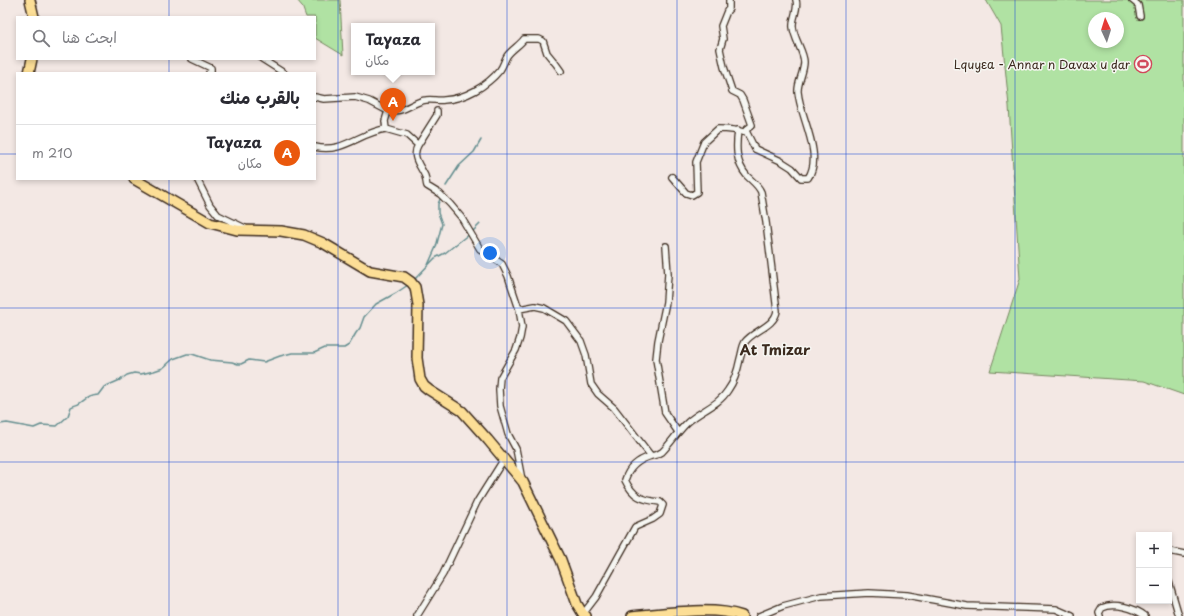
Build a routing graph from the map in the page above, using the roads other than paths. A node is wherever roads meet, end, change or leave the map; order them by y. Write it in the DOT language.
graph roads {
  1 [pos="30,0"];
  2 [pos="729,0"];
  3 [pos="796,0"];
  4 [pos="1132,0"];
  5 [pos="34,16"];
  6 [pos="1140,16"];
  7 [pos="32,60"];
  8 [pos="194,60"];
  9 [pos="266,60"];
  10 [pos="560,71"];
  11 [pos="28,72"];
  12 [pos="211,72"];
  13 [pos="283,72"];
  14 [pos="316,97"];
  15 [pos="388,111"];
  16 [pos="437,111"];
  17 [pos="386,129"];
  18 [pos="738,130"];
  19 [pos="747,133"];
  20 [pos="418,145"];
  21 [pos="316,147"];
  22 [pos="672,177"];
  23 [pos="136,180"];
  24 [pos="198,180"];
  25 [pos="252,231"];
  26 [pos="666,246"];
  27 [pos="519,308"];
  28 [pos="678,432"];
  29 [pos="651,456"];
  30 [pos="504,459"];
  31 [pos="523,482"];
  32 [pos="1172,552"];
  33 [pos="1184,554"];
  34 [pos="1172,592"];
  35 [pos="584,615"];
  36 [pos="417,616"];
  37 [pos="632,616"];
  38 [pos="742,616"];
  39 [pos="759,616"];
  40 [pos="1072,616"];
  41 [pos="1100,616"];
  42 [pos="1145,616"];
  43 [pos="1179,616"];
  1 -- 5 [label="main road"];
  2 -- 19 [label="street"];
  3 -- 19 [label="street"];
  4 -- 6 [label="street"];
  7 -- 11 [label="main road"];
  8 -- 12 [label="street"];
  9 -- 13 [label="street"];
  10 -- 15 [label="street"];
  14 -- 15 [label="street"];
  15 -- 17 [label="street"];
  16 -- 20 [label="street"];
  17 -- 20 [label="street"];
  17 -- 21 [label="street"];
  18 -- 19 [label="street"];
  18 -- 22 [label="street"];
  18 -- 28 [label="street"];
  20 -- 27 [label="street"];
  23 -- 25 [label="main road"];
  24 -- 25 [label="street"];
  25 -- 30 [label="main road"];
  26 -- 28 [label="street"];
  27 -- 29 [label="street"];
  27 -- 31 [label="street"];
  28 -- 29 [label="street"];
  29 -- 35 [label="street"];
  30 -- 31 [label="main road"];
  30 -- 36 [label="street"];
  31 -- 35 [label="main road"];
  32 -- 33 [label="street"];
  34 -- 43 [label="street"];
  37 -- 38 [label="main road"];
  39 -- 40 [label="street"];
  41 -- 42 [label="street"];
}
